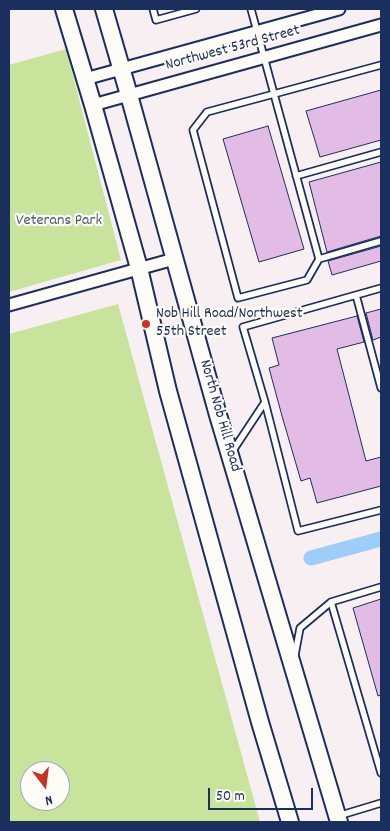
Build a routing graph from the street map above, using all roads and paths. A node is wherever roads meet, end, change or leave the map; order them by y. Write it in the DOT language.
graph roads {
  1 [pos="64,9"];
  2 [pos="104,9"];
  3 [pos="153,9"];
  4 [pos="196,9"];
  5 [pos="251,9"];
  6 [pos="339,9"];
  7 [pos="381,25"];
  8 [pos="257,32"];
  9 [pos="264,58"];
  10 [pos="381,65"];
  11 [pos="121,69"];
  12 [pos="85,79"];
  13 [pos="274,94"];
  14 [pos="129,95"];
  15 [pos="93,104"];
  16 [pos="381,152"];
  17 [pos="296,176"];
  18 [pos="381,240"];
  19 [pos="319,258"];
  20 [pos="174,259"];
  21 [pos="139,268"];
  22 [pos="381,288"];
  23 [pos="356,295"];
  24 [pos="9,305"];
  25 [pos="381,388"];
  26 [pos="265,402"];
  27 [pos="231,454"];
  28 [pos="381,510"];
  29 [pos="381,587"];
  30 [pos="331,602"];
  31 [pos="293,665"];
  32 [pos="381,773"];
  33 [pos="381,803"];
  34 [pos="338,819"];
  35 [pos="290,822"];
  1 -- 12 [label="main road"];
  2 -- 11 [label="main road, North Nob Hill Road"];
  3 -- 4 [label="lane"];
  5 -- 8 [label="lane"];
  6 -- 8 [label="street, Northwest 53rd Street"];
  7 -- 9 [label="street, Northwest 53rd Street"];
  8 -- 9 [label="lane"];
  8 -- 11 [label="street, Northwest 53rd Street"];
  9 -- 13 [label="lane"];
  9 -- 14 [label="street, Northwest 53rd Street"];
  10 -- 13 [label="lane"];
  11 -- 12 [label="street, Northwest 53rd Street"];
  11 -- 14 [label="main road, North Nob Hill Road"];
  12 -- 15 [label="main road"];
  13 -- 17 [label="lane"];
  13 -- 19 [label="lane"];
  14 -- 15 [label="street, Northwest 53rd Street"];
  14 -- 20 [label="main road, North Nob Hill Road"];
  15 -- 21 [label="main road"];
  16 -- 17 [label="lane"];
  17 -- 19 [label="lane"];
  18 -- 19 [label="lane"];
  20 -- 21 [label="street"];
  20 -- 27 [label="main road, North Nob Hill Road"];
  21 -- 24 [label="street"];
  21 -- 35 [label="main road"];
  22 -- 23 [label="lane"];
  23 -- 25 [label="lane"];
  23 -- 26 [label="lane"];
  26 -- 27 [label="lane"];
  26 -- 28 [label="lane"];
  27 -- 31 [label="main road, North Nob Hill Road"];
  29 -- 30 [label="lane"];
  30 -- 31 [label="lane"];
  30 -- 32 [label="lane"];
  31 -- 34 [label="main road, North Nob Hill Road"];
  33 -- 34 [label="lane"];
}
